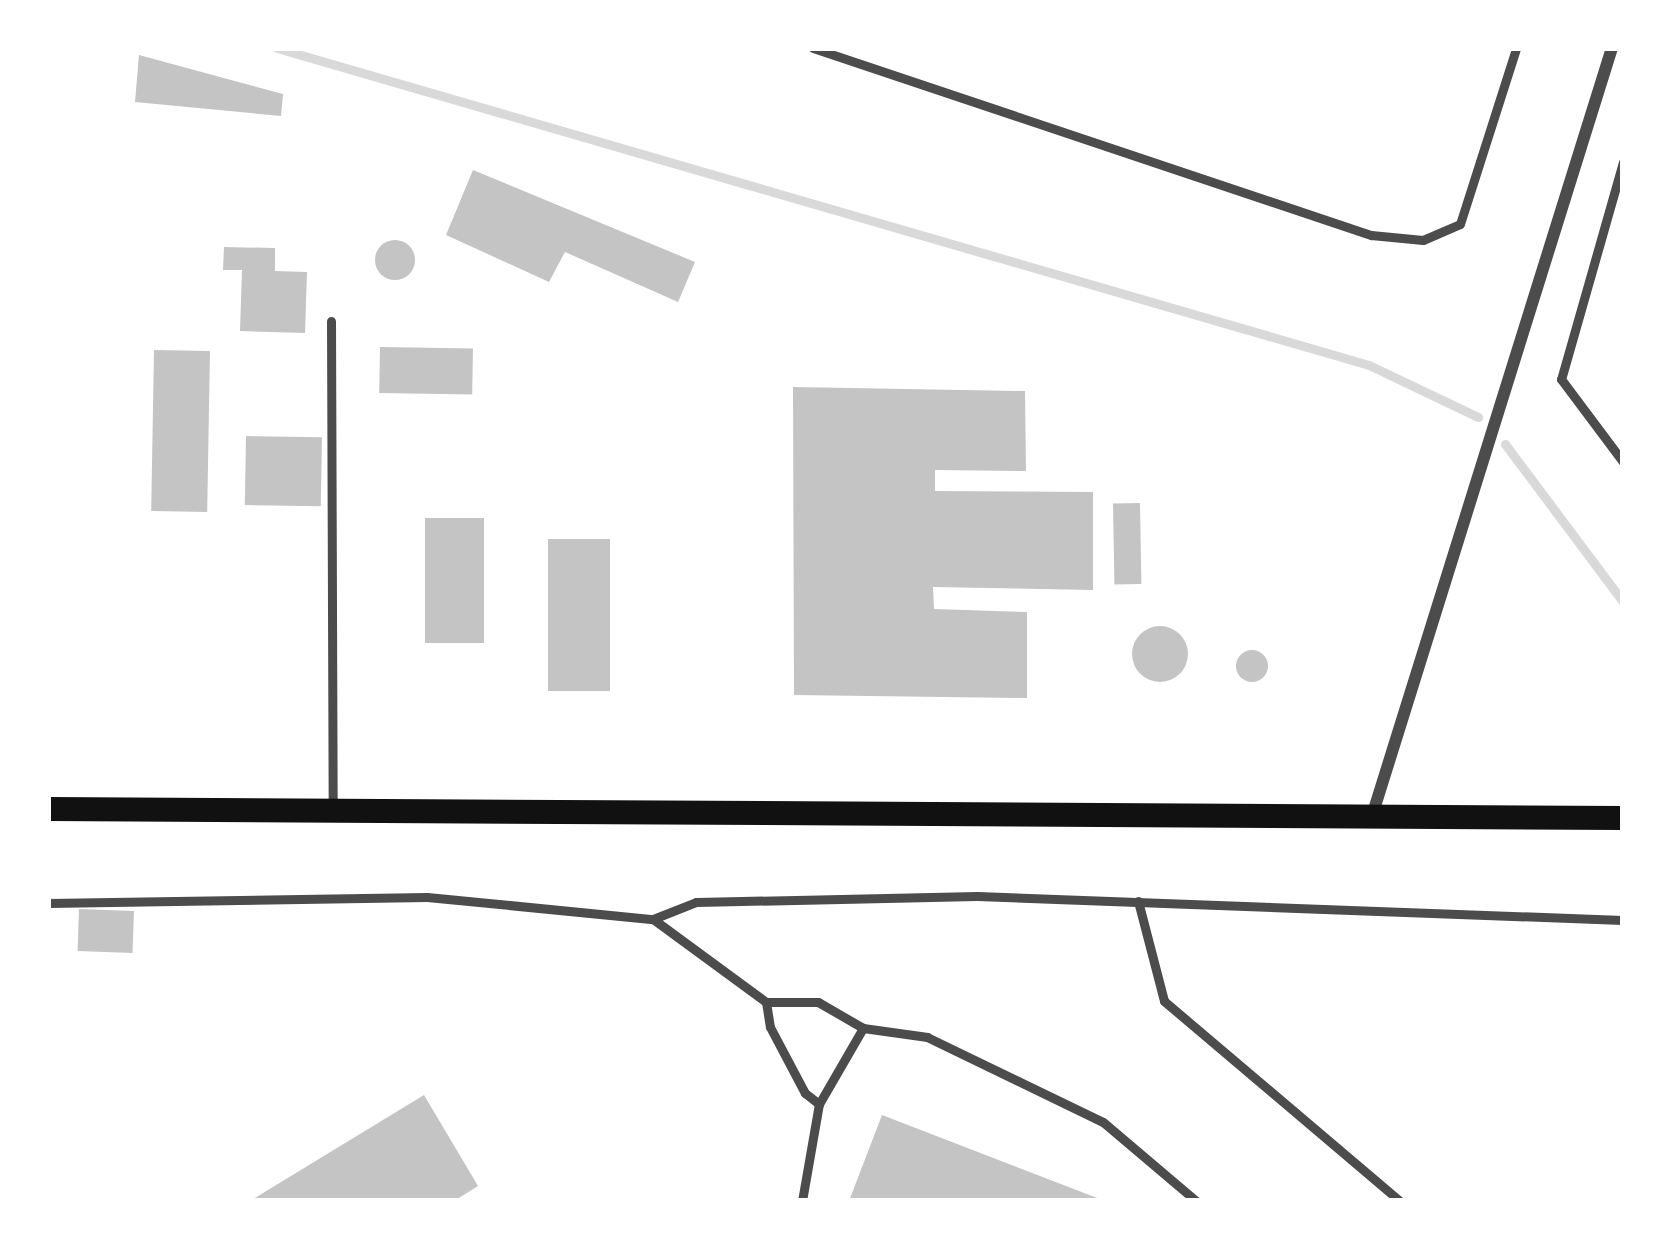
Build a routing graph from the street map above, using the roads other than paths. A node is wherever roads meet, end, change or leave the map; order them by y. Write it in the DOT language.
graph roads {
  1 [pos="813,48"];
  2 [pos="1516,48"];
  3 [pos="1612,48"];
  4 [pos="1623,162"];
  5 [pos="331,321"];
  6 [pos="1623,462"];
  7 [pos="332,808"];
  8 [pos="48,809"];
  9 [pos="1372,816"];
  10 [pos="1623,818"];
  11 [pos="1138,901"];
  12 [pos="48,903"];
  13 [pos="653,919"];
  14 [pos="1623,920"];
  15 [pos="766,1001"];
  16 [pos="863,1028"];
  17 [pos="819,1104"];
  18 [pos="802,1201"];
  19 [pos="1196,1201"];
  20 [pos="1400,1201"];
  1 -- 2 [label="lane"];
  3 -- 9 [label="street"];
  4 -- 6 [label="lane"];
  5 -- 7 [label="lane"];
  7 -- 8 [label="main road"];
  7 -- 9 [label="main road"];
  9 -- 10 [label="main road"];
  11 -- 13 [label="lane"];
  11 -- 14 [label="lane"];
  11 -- 20 [label="lane"];
  12 -- 13 [label="lane"];
  13 -- 15 [label="lane"];
  15 -- 16 [label="lane"];
  15 -- 17 [label="lane"];
  16 -- 17 [label="lane"];
  16 -- 19 [label="lane"];
  17 -- 18 [label="lane"];
}
